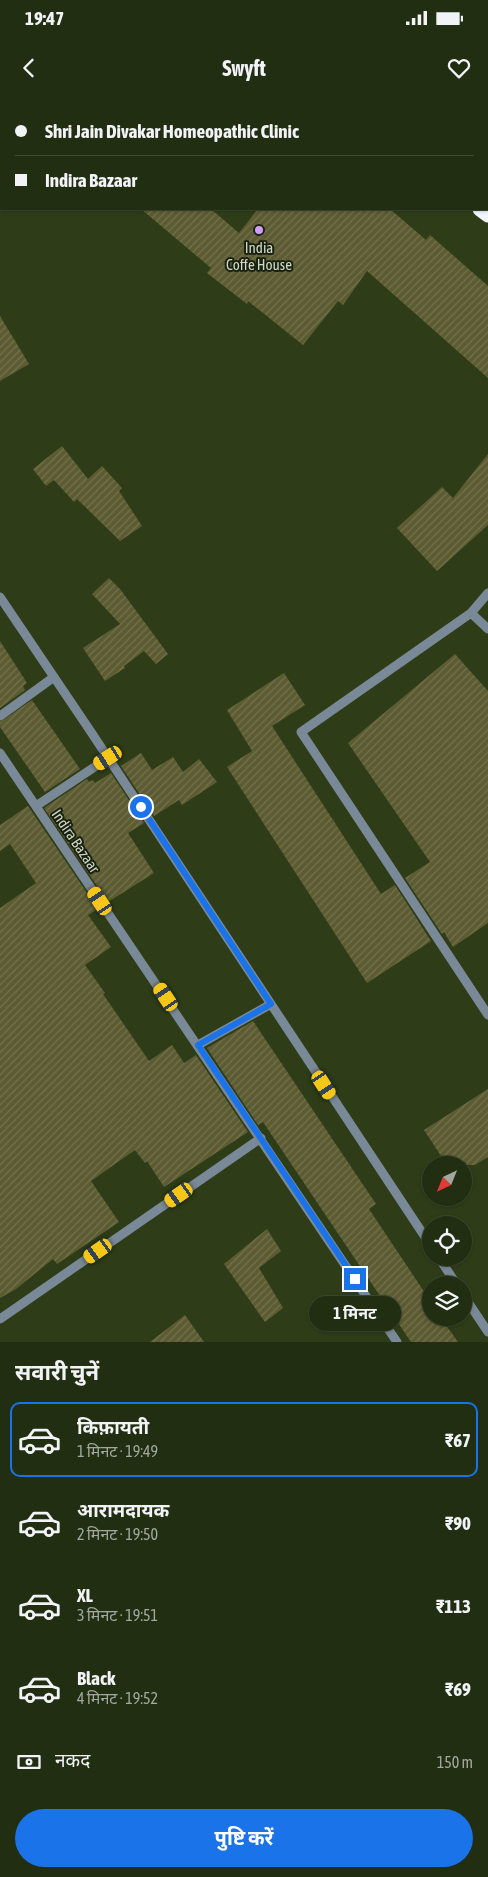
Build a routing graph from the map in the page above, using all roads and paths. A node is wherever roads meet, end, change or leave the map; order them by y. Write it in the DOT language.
graph roads {
  1 [pos="488,592"];
  2 [pos="0,597"];
  3 [pos="471,613"];
  4 [pos="488,629"];
  5 [pos="54,677"];
  6 [pos="0,716"];
  7 [pos="1,757"];
  8 [pos="108,758"];
  9 [pos="36,806"];
  10 [pos="271,1004"];
  11 [pos="488,1014"];
  12 [pos="198,1045"];
  13 [pos="261,1138"];
  14 [pos="422,1232"];
  15 [pos="472,1308"];
  16 [pos="0,1319"];
  17 [pos="488,1332"];
  18 [pos="396,1342"];
  1 -- 3 [label="street"];
  2 -- 5 [label="street"];
  3 -- 4 [label="street"];
  3 -- 11 [label="street"];
  5 -- 6 [label="street"];
  5 -- 8 [label="street"];
  7 -- 9 [label="street, Indira Bazaar"];
  8 -- 9 [label="street"];
  8 -- 10 [label="street"];
  9 -- 12 [label="street, Indira Bazaar"];
  10 -- 12 [label="street"];
  10 -- 14 [label="street"];
  12 -- 13 [label="street, Indira Bazaar"];
  13 -- 16 [label="street"];
  13 -- 18 [label="street, Indira Bazaar"];
  15 -- 17 [label="street"];
}
